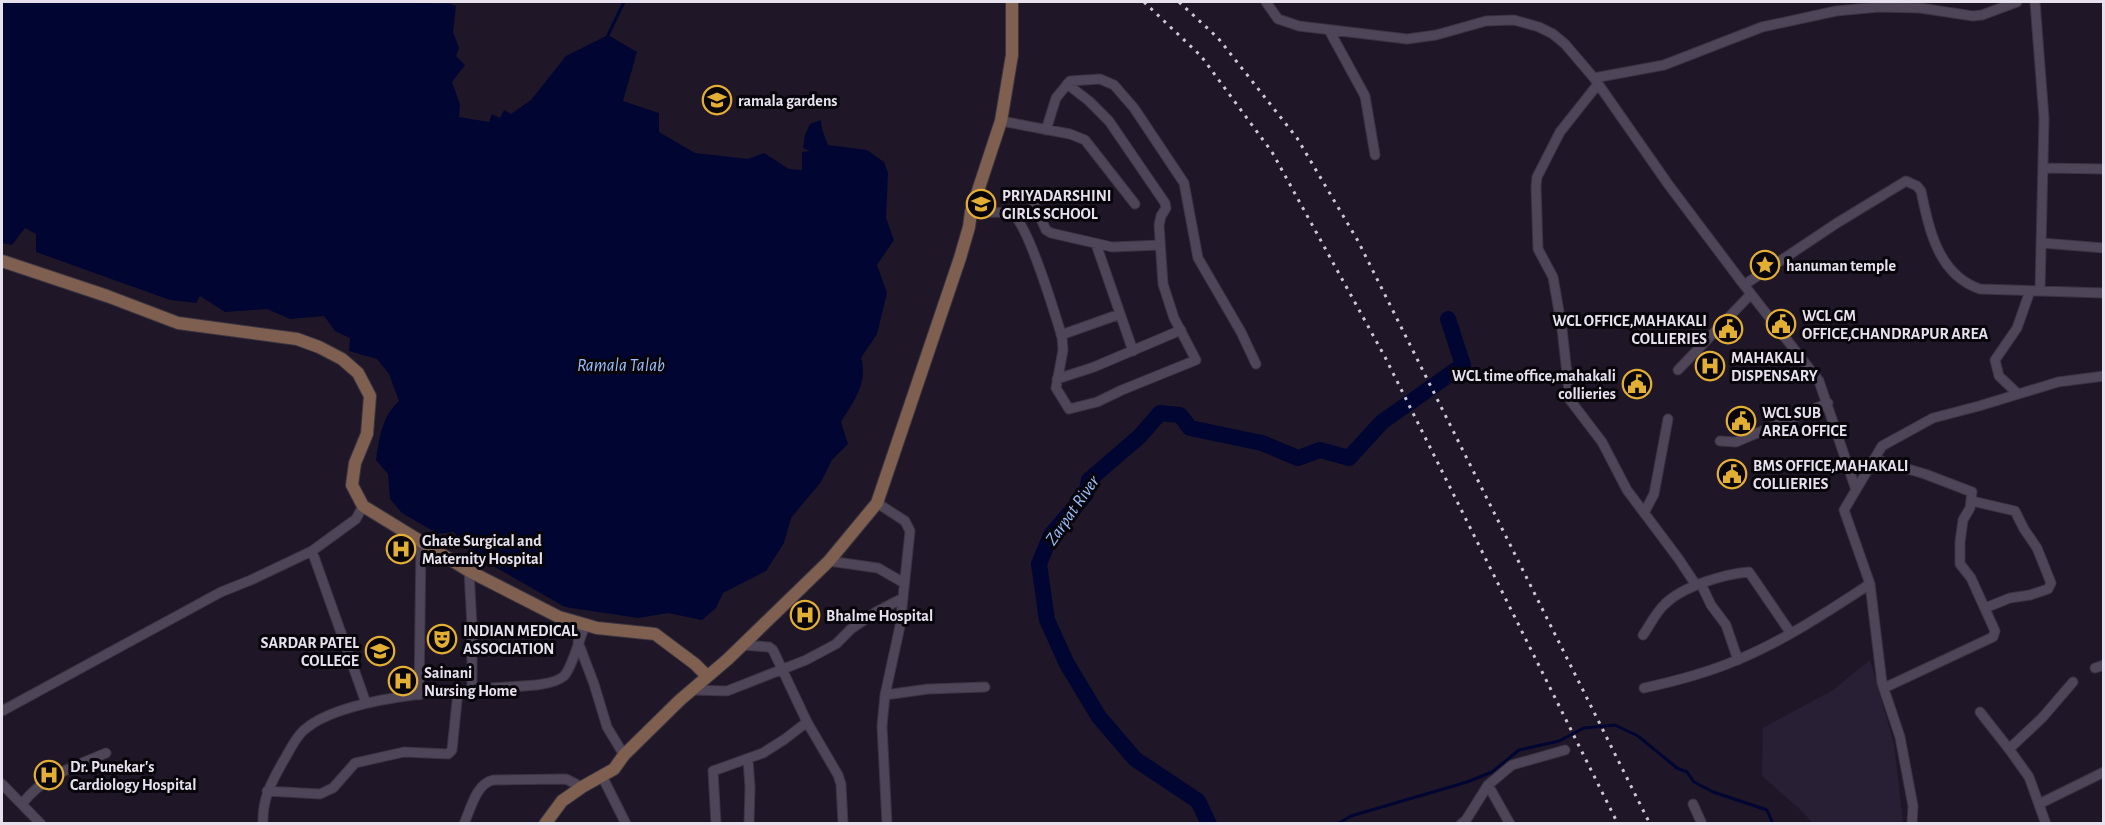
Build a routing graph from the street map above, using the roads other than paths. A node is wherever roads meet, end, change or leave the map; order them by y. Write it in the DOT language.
graph roads {
  1 [pos="1012,2"];
  2 [pos="1266,2"];
  3 [pos="2017,2"];
  4 [pos="2035,2"];
  5 [pos="1329,30"];
  6 [pos="1596,81"];
  7 [pos="1066,84"];
  8 [pos="1001,121"];
  9 [pos="1046,130"];
  10 [pos="1375,154"];
  11 [pos="2044,168"];
  12 [pos="2103,169"];
  13 [pos="1030,195"];
  14 [pos="1135,204"];
  15 [pos="971,212"];
  16 [pos="2042,243"];
  17 [pos="1096,244"];
  18 [pos="1160,245"];
  19 [pos="2103,248"];
  20 [pos="2,261"];
  21 [pos="1744,285"];
  22 [pos="2035,291"];
  23 [pos="2103,293"];
  24 [pos="1751,294"];
  25 [pos="1120,314"];
  26 [pos="1181,330"];
  27 [pos="1061,335"];
  28 [pos="1133,351"];
  29 [pos="1256,364"];
  30 [pos="1678,370"];
  31 [pos="2103,376"];
  32 [pos="1057,379"];
  33 [pos="2018,394"];
  34 [pos="1828,403"];
  35 [pos="1668,419"];
  36 [pos="1720,441"];
  37 [pos="1874,459"];
  38 [pos="1856,490"];
  39 [pos="1972,501"];
  40 [pos="877,504"];
  41 [pos="363,506"];
  42 [pos="1644,513"];
  43 [pos="421,542"];
  44 [pos="312,551"];
  45 [pos="829,561"];
  46 [pos="469,571"];
  47 [pos="904,583"];
  48 [pos="1870,584"];
  49 [pos="1698,585"];
  50 [pos="903,598"];
  51 [pos="1985,608"];
  52 [pos="585,625"];
  53 [pos="1791,632"];
  54 [pos="1643,635"];
  55 [pos="578,642"];
  56 [pos="742,645"];
  57 [pos="1738,660"];
  58 [pos="783,669"];
  59 [pos="707,676"];
  60 [pos="2073,682"];
  61 [pos="985,687"];
  62 [pos="1644,688"];
  63 [pos="1884,688"];
  64 [pos="472,689"];
  65 [pos="691,690"];
  66 [pos="458,691"];
  67 [pos="419,695"];
  68 [pos="885,695"];
  69 [pos="366,703"];
  70 [pos="2,711"];
  71 [pos="1980,712"];
  72 [pos="807,722"];
  73 [pos="2009,748"];
  74 [pos="1565,750"];
  75 [pos="106,753"];
  76 [pos="624,755"];
  77 [pos="748,760"];
  78 [pos="2103,772"];
  79 [pos="602,776"];
  80 [pos="2,784"];
  81 [pos="1488,785"];
  82 [pos="582,787"];
  83 [pos="267,791"];
  84 [pos="22,804"];
  85 [pos="1693,804"];
  86 [pos="2039,804"];
  87 [pos="41,824"];
  88 [pos="263,824"];
  89 [pos="464,824"];
  90 [pos="545,824"];
  91 [pos="626,824"];
  92 [pos="716,824"];
  93 [pos="748,824"];
  94 [pos="843,824"];
  95 [pos="887,824"];
  96 [pos="1461,824"];
  97 [pos="1510,824"];
  98 [pos="1702,824"];
  99 [pos="1912,824"];
  100 [pos="2046,824"];
  1 -- 8 [label="street"];
  2 -- 5 [label="street"];
  3 -- 6 [label="street"];
  4 -- 11 [label="street"];
  5 -- 6 [label="street"];
  5 -- 10 [label="street"];
  6 -- 21 [label="street"];
  6 -- 42 [label="street"];
  7 -- 9 [label="street"];
  7 -- 18 [label="street"];
  7 -- 29 [label="street"];
  8 -- 9 [label="street"];
  8 -- 15 [label="street"];
  9 -- 14 [label="street"];
  11 -- 12 [label="street"];
  11 -- 16 [label="street"];
  13 -- 17 [label="street"];
  15 -- 27 [label="street"];
  15 -- 40 [label="street"];
  16 -- 19 [label="street"];
  16 -- 22 [label="street"];
  17 -- 18 [label="street"];
  17 -- 25 [label="street"];
  18 -- 26 [label="street"];
  20 -- 41 [label="street"];
  21 -- 22 [label="street"];
  21 -- 24 [label="street"];
  22 -- 23 [label="street"];
  22 -- 33 [label="street"];
  24 -- 30 [label="street"];
  24 -- 34 [label="street"];
  25 -- 27 [label="street"];
  25 -- 28 [label="street"];
  26 -- 28 [label="street"];
  26 -- 32 [label="street"];
  27 -- 32 [label="street"];
  28 -- 32 [label="street"];
  31 -- 33 [label="street"];
  33 -- 37 [label="street"];
  34 -- 36 [label="street"];
  34 -- 38 [label="street"];
  35 -- 42 [label="street"];
  37 -- 38 [label="street"];
  37 -- 39 [label="street"];
  38 -- 48 [label="street"];
  39 -- 51 [label="street"];
  39 -- 51 [label="street"];
  40 -- 45 [label="street"];
  40 -- 47 [label="street"];
  41 -- 43 [label="street"];
  41 -- 44 [label="street"];
  42 -- 49 [label="street"];
  43 -- 46 [label="street"];
  43 -- 67 [label="street"];
  44 -- 69 [label="street"];
  44 -- 70 [label="street"];
  45 -- 47 [label="street"];
  45 -- 56 [label="street"];
  46 -- 52 [label="street"];
  46 -- 64 [label="street"];
  47 -- 50 [label="street"];
  48 -- 53 [label="street"];
  48 -- 63 [label="street"];
  49 -- 53 [label="street"];
  49 -- 54 [label="street"];
  49 -- 57 [label="street"];
  50 -- 58 [label="street"];
  50 -- 68 [label="street"];
  51 -- 63 [label="street"];
  52 -- 55 [label="street"];
  52 -- 59 [label="street"];
  53 -- 57 [label="street"];
  55 -- 64 [label="street"];
  55 -- 76 [label="street"];
  56 -- 58 [label="street"];
  56 -- 59 [label="street"];
  57 -- 62 [label="street"];
  58 -- 65 [label="street"];
  58 -- 72 [label="street"];
  59 -- 65 [label="street"];
  60 -- 73 [label="street"];
  61 -- 68 [label="street"];
  63 -- 99 [label="street"];
  64 -- 66 [label="street"];
  65 -- 76 [label="street"];
  66 -- 67 [label="street"];
  66 -- 83 [label="street"];
  67 -- 69 [label="street"];
  68 -- 95 [label="street"];
  69 -- 83 [label="street"];
  71 -- 73 [label="street"];
  72 -- 77 [label="street"];
  72 -- 94 [label="street"];
  73 -- 86 [label="street"];
  74 -- 81 [label="street"];
  75 -- 84 [label="street"];
  76 -- 79 [label="street"];
  77 -- 92 [label="street"];
  77 -- 93 [label="street"];
  78 -- 86 [label="street"];
  79 -- 82 [label="street"];
  79 -- 91 [label="street"];
  80 -- 84 [label="street"];
  81 -- 96 [label="street"];
  81 -- 97 [label="street"];
  82 -- 89 [label="street"];
  82 -- 90 [label="street"];
  83 -- 88 [label="street"];
  84 -- 87 [label="street"];
  85 -- 98 [label="street"];
  86 -- 100 [label="street"];
}
